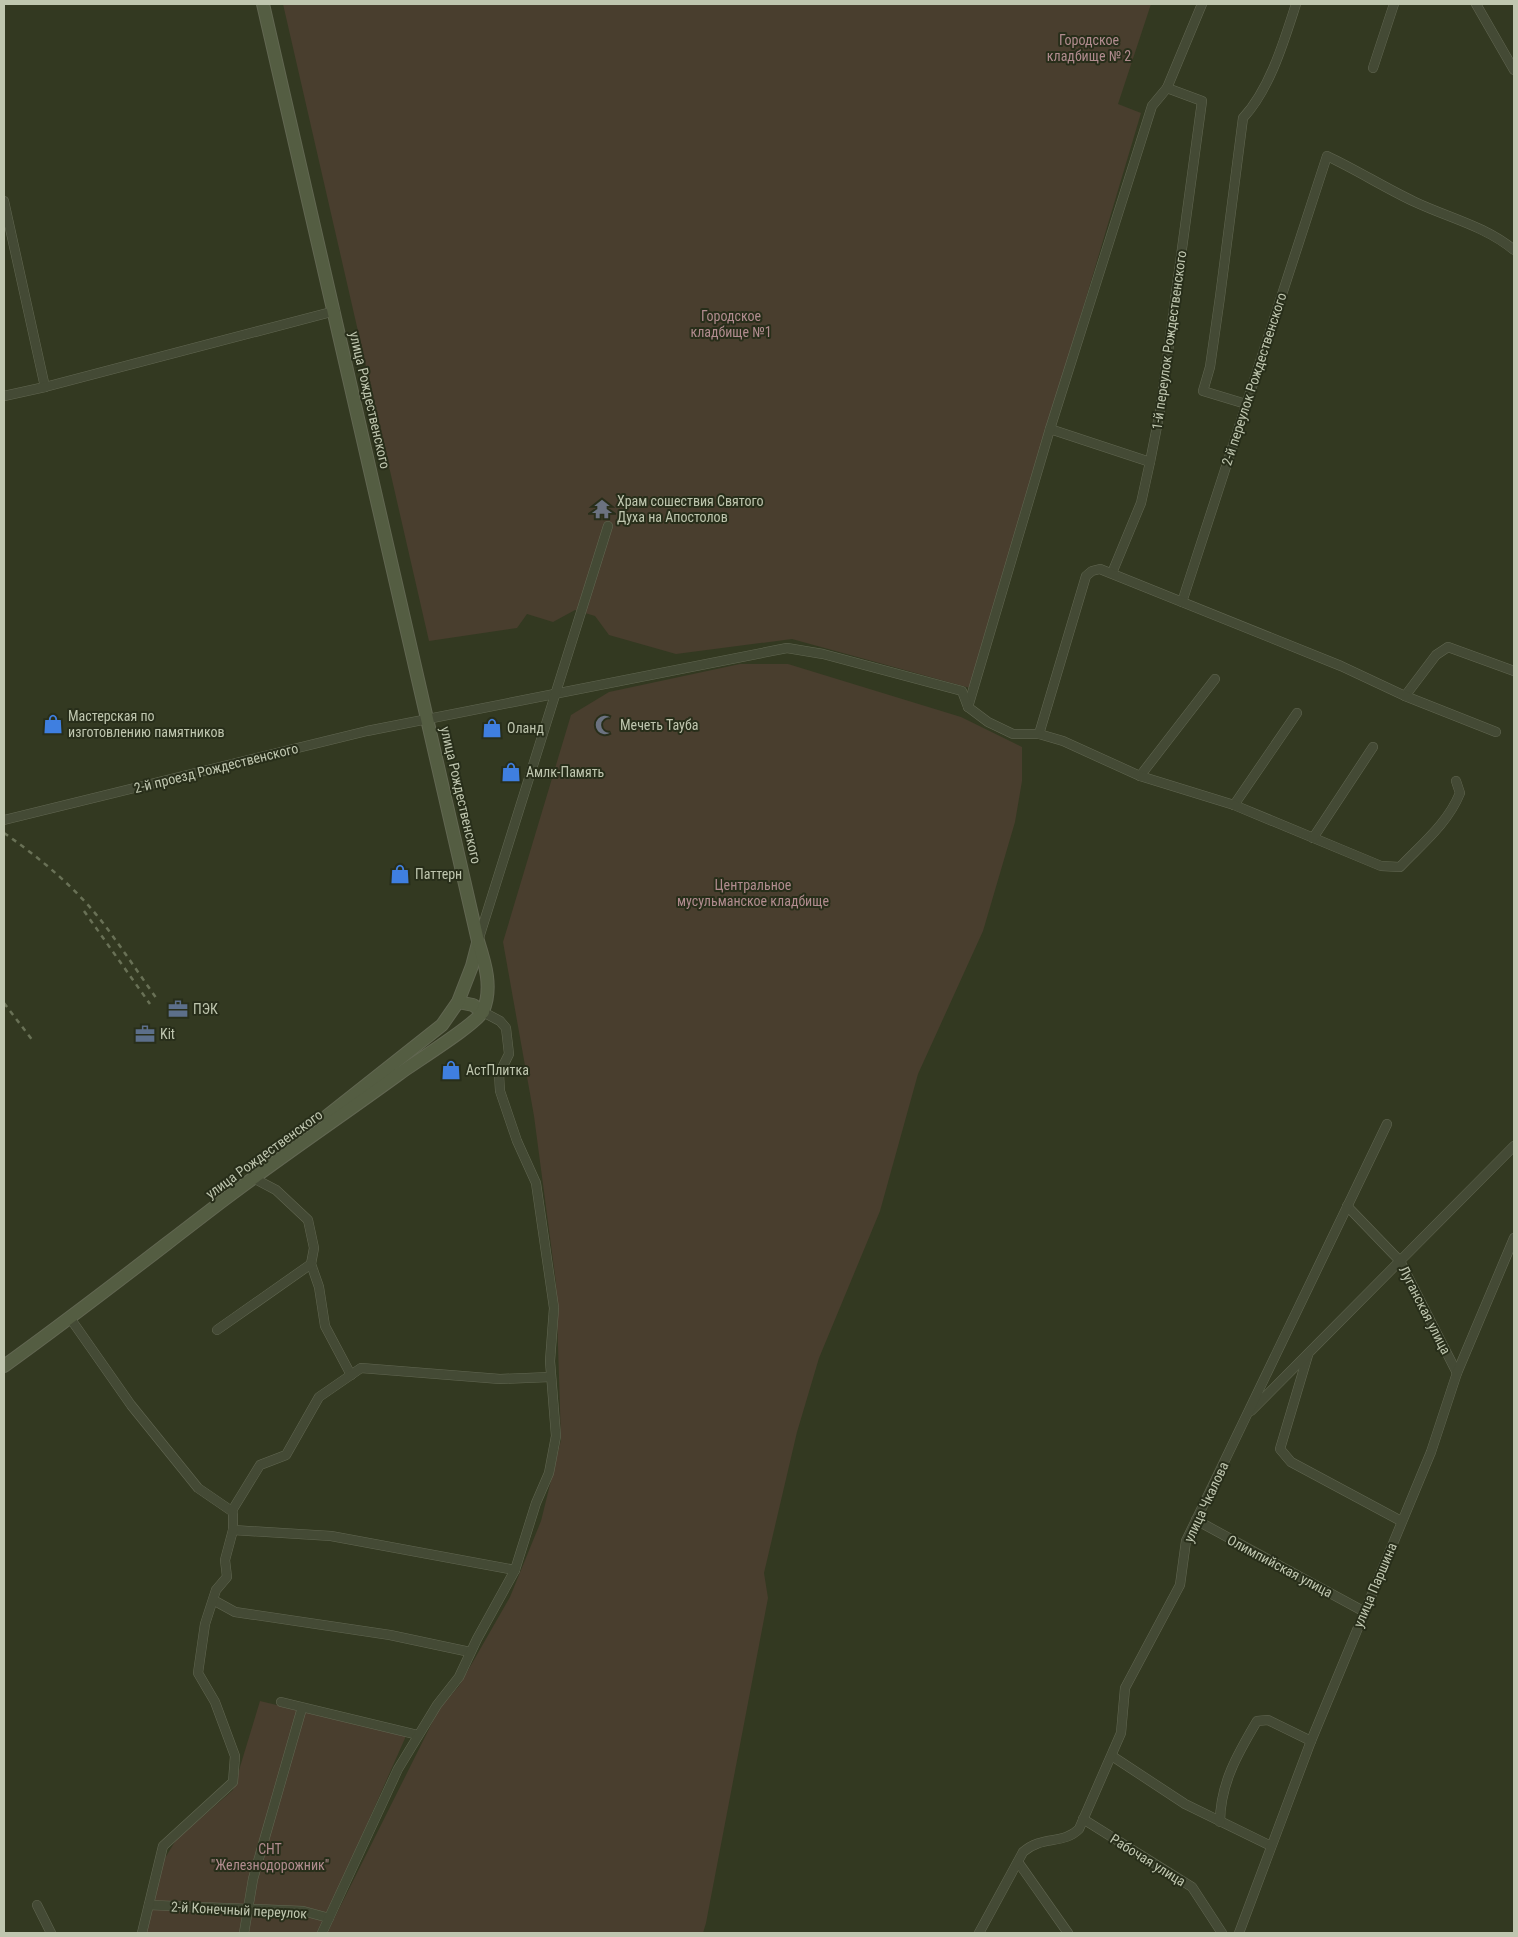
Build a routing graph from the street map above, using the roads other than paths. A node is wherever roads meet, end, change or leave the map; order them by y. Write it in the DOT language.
graph roads {
  1 [pos="263,4"];
  2 [pos="1202,4"];
  3 [pos="1296,4"];
  4 [pos="1394,4"];
  5 [pos="1476,4"];
  6 [pos="1373,68"];
  7 [pos="1514,70"];
  8 [pos="1168,88"];
  9 [pos="4,202"];
  10 [pos="1514,250"];
  11 [pos="335,311"];
  12 [pos="45,387"];
  13 [pos="4,396"];
  14 [pos="1246,404"];
  15 [pos="1050,429"];
  16 [pos="1150,462"];
  17 [pos="608,526"];
  18 [pos="1112,573"];
  19 [pos="1182,602"];
  20 [pos="1514,671"];
  21 [pos="1215,679"];
  22 [pos="557,694"];
  23 [pos="1405,696"];
  24 [pos="968,707"];
  25 [pos="1297,713"];
  26 [pos="429,720"];
  27 [pos="1496,732"];
  28 [pos="1040,734"];
  29 [pos="1373,747"];
  30 [pos="1140,776"];
  31 [pos="1456,781"];
  32 [pos="1234,805"];
  33 [pos="4,820"];
  34 [pos="1313,838"];
  35 [pos="478,941"];
  36 [pos="456,1008"];
  37 [pos="483,1012"];
  38 [pos="469,1026"];
  39 [pos="1387,1124"];
  40 [pos="1514,1146"];
  41 [pos="255,1178"];
  42 [pos="222,1201"];
  43 [pos="1348,1206"];
  44 [pos="1514,1238"];
  45 [pos="1400,1261"];
  46 [pos="311,1264"];
  47 [pos="70,1318"];
  48 [pos="217,1330"];
  49 [pos="1308,1354"];
  50 [pos="4,1366"];
  51 [pos="1457,1373"];
  52 [pos="351,1375"];
  53 [pos="550,1377"];
  54 [pos="1246,1416"];
  55 [pos="233,1512"];
  56 [pos="1196,1520"];
  57 [pos="1402,1520"];
  58 [pos="233,1530"];
  59 [pos="514,1570"];
  60 [pos="214,1601"];
  61 [pos="1363,1611"];
  62 [pos="470,1652"];
  63 [pos="281,1702"];
  64 [pos="302,1708"];
  65 [pos="418,1735"];
  66 [pos="1311,1741"];
  67 [pos="1112,1756"];
  68 [pos="1083,1819"];
  69 [pos="1220,1822"];
  70 [pos="1271,1846"];
  71 [pos="1018,1862"];
  72 [pos="37,1905"];
  73 [pos="149,1905"];
  74 [pos="246,1910"];
  75 [pos="329,1918"];
  76 [pos="51,1933"];
  77 [pos="142,1933"];
  78 [pos="244,1933"];
  79 [pos="322,1933"];
  80 [pos="979,1933"];
  81 [pos="1068,1933"];
  82 [pos="1222,1933"];
  83 [pos="1239,1933"];
  1 -- 11 [label="main road, улица Рождественского"];
  2 -- 8 [label="street"];
  3 -- 14 [label="street"];
  4 -- 6 [label="street"];
  5 -- 7 [label="street"];
  8 -- 15 [label="street"];
  8 -- 16 [label="street, 1-й переулок Рождественского"];
  9 -- 12 [label="street"];
  10 -- 14 [label="street, 2-й переулок Рождественского"];
  11 -- 12 [label="street"];
  11 -- 26 [label="main road, улица Рождественского"];
  12 -- 13 [label="street"];
  14 -- 19 [label="street, 2-й переулок Рождественского"];
  15 -- 16 [label="street"];
  15 -- 24 [label="street"];
  16 -- 18 [label="street, 1-й переулок Рождественского"];
  17 -- 22 [label="street"];
  18 -- 19 [label="street"];
  18 -- 28 [label="street"];
  19 -- 23 [label="street"];
  20 -- 23 [label="street"];
  21 -- 30 [label="street"];
  22 -- 24 [label="street, 2-й проезд Рождественского"];
  22 -- 26 [label="street, 2-й проезд Рождественского"];
  22 -- 35 [label="street"];
  23 -- 27 [label="street"];
  24 -- 28 [label="street"];
  25 -- 32 [label="street"];
  26 -- 33 [label="street, 2-й проезд Рождественского"];
  26 -- 35 [label="main road, улица Рождественского"];
  28 -- 30 [label="street"];
  29 -- 34 [label="street"];
  30 -- 32 [label="street"];
  31 -- 34 [label="street"];
  32 -- 34 [label="street"];
  35 -- 36 [label="main road"];
  35 -- 37 [label="main road, улица Рождественского"];
  36 -- 37 [label="main road"];
  36 -- 38 [label="main road"];
  36 -- 42 [label="main road"];
  37 -- 38 [label="main road, улица Рождественского"];
  37 -- 53 [label="street"];
  38 -- 41 [label="main road, улица Рождественского"];
  39 -- 43 [label="street, улица Чкалова"];
  40 -- 45 [label="street"];
  41 -- 42 [label="main road, улица Рождественского"];
  41 -- 46 [label="street"];
  42 -- 47 [label="main road, улица Рождественского"];
  43 -- 45 [label="street, Луганская улица"];
  43 -- 54 [label="street, улица Чкалова"];
  44 -- 51 [label="street, улица Паршина"];
  45 -- 49 [label="street"];
  45 -- 51 [label="street, Луганская улица"];
  46 -- 48 [label="street"];
  46 -- 52 [label="street"];
  47 -- 50 [label="main road, улица Рождественского"];
  47 -- 55 [label="street"];
  49 -- 54 [label="street"];
  49 -- 57 [label="street"];
  51 -- 57 [label="street, улица Паршина"];
  52 -- 53 [label="street"];
  52 -- 55 [label="street"];
  53 -- 59 [label="street"];
  54 -- 56 [label="street, улица Чкалова"];
  55 -- 58 [label="street"];
  56 -- 61 [label="street, Олимпийская улица"];
  56 -- 67 [label="street, улица Чкалова"];
  57 -- 61 [label="street, улица Паршина"];
  58 -- 59 [label="street"];
  58 -- 60 [label="street"];
  59 -- 62 [label="street"];
  60 -- 62 [label="street"];
  60 -- 73 [label="street"];
  61 -- 66 [label="street, улица Паршина"];
  62 -- 65 [label="street"];
  63 -- 64 [label="street"];
  64 -- 65 [label="street"];
  64 -- 74 [label="street"];
  65 -- 75 [label="street"];
  66 -- 69 [label="street"];
  66 -- 70 [label="street, улица Паршина"];
  67 -- 68 [label="street, улица Чкалова"];
  67 -- 69 [label="street"];
  68 -- 71 [label="street, улица Чкалова"];
  68 -- 82 [label="street, Рабочая улица"];
  69 -- 70 [label="street"];
  70 -- 83 [label="street, улица Паршина"];
  71 -- 80 [label="street, улица Чкалова"];
  71 -- 81 [label="street"];
  72 -- 76 [label="street"];
  73 -- 74 [label="street, 2-й Конечный переулок"];
  73 -- 77 [label="street"];
  74 -- 75 [label="street, 2-й Конечный переулок"];
  74 -- 78 [label="street"];
  75 -- 79 [label="street"];
}
